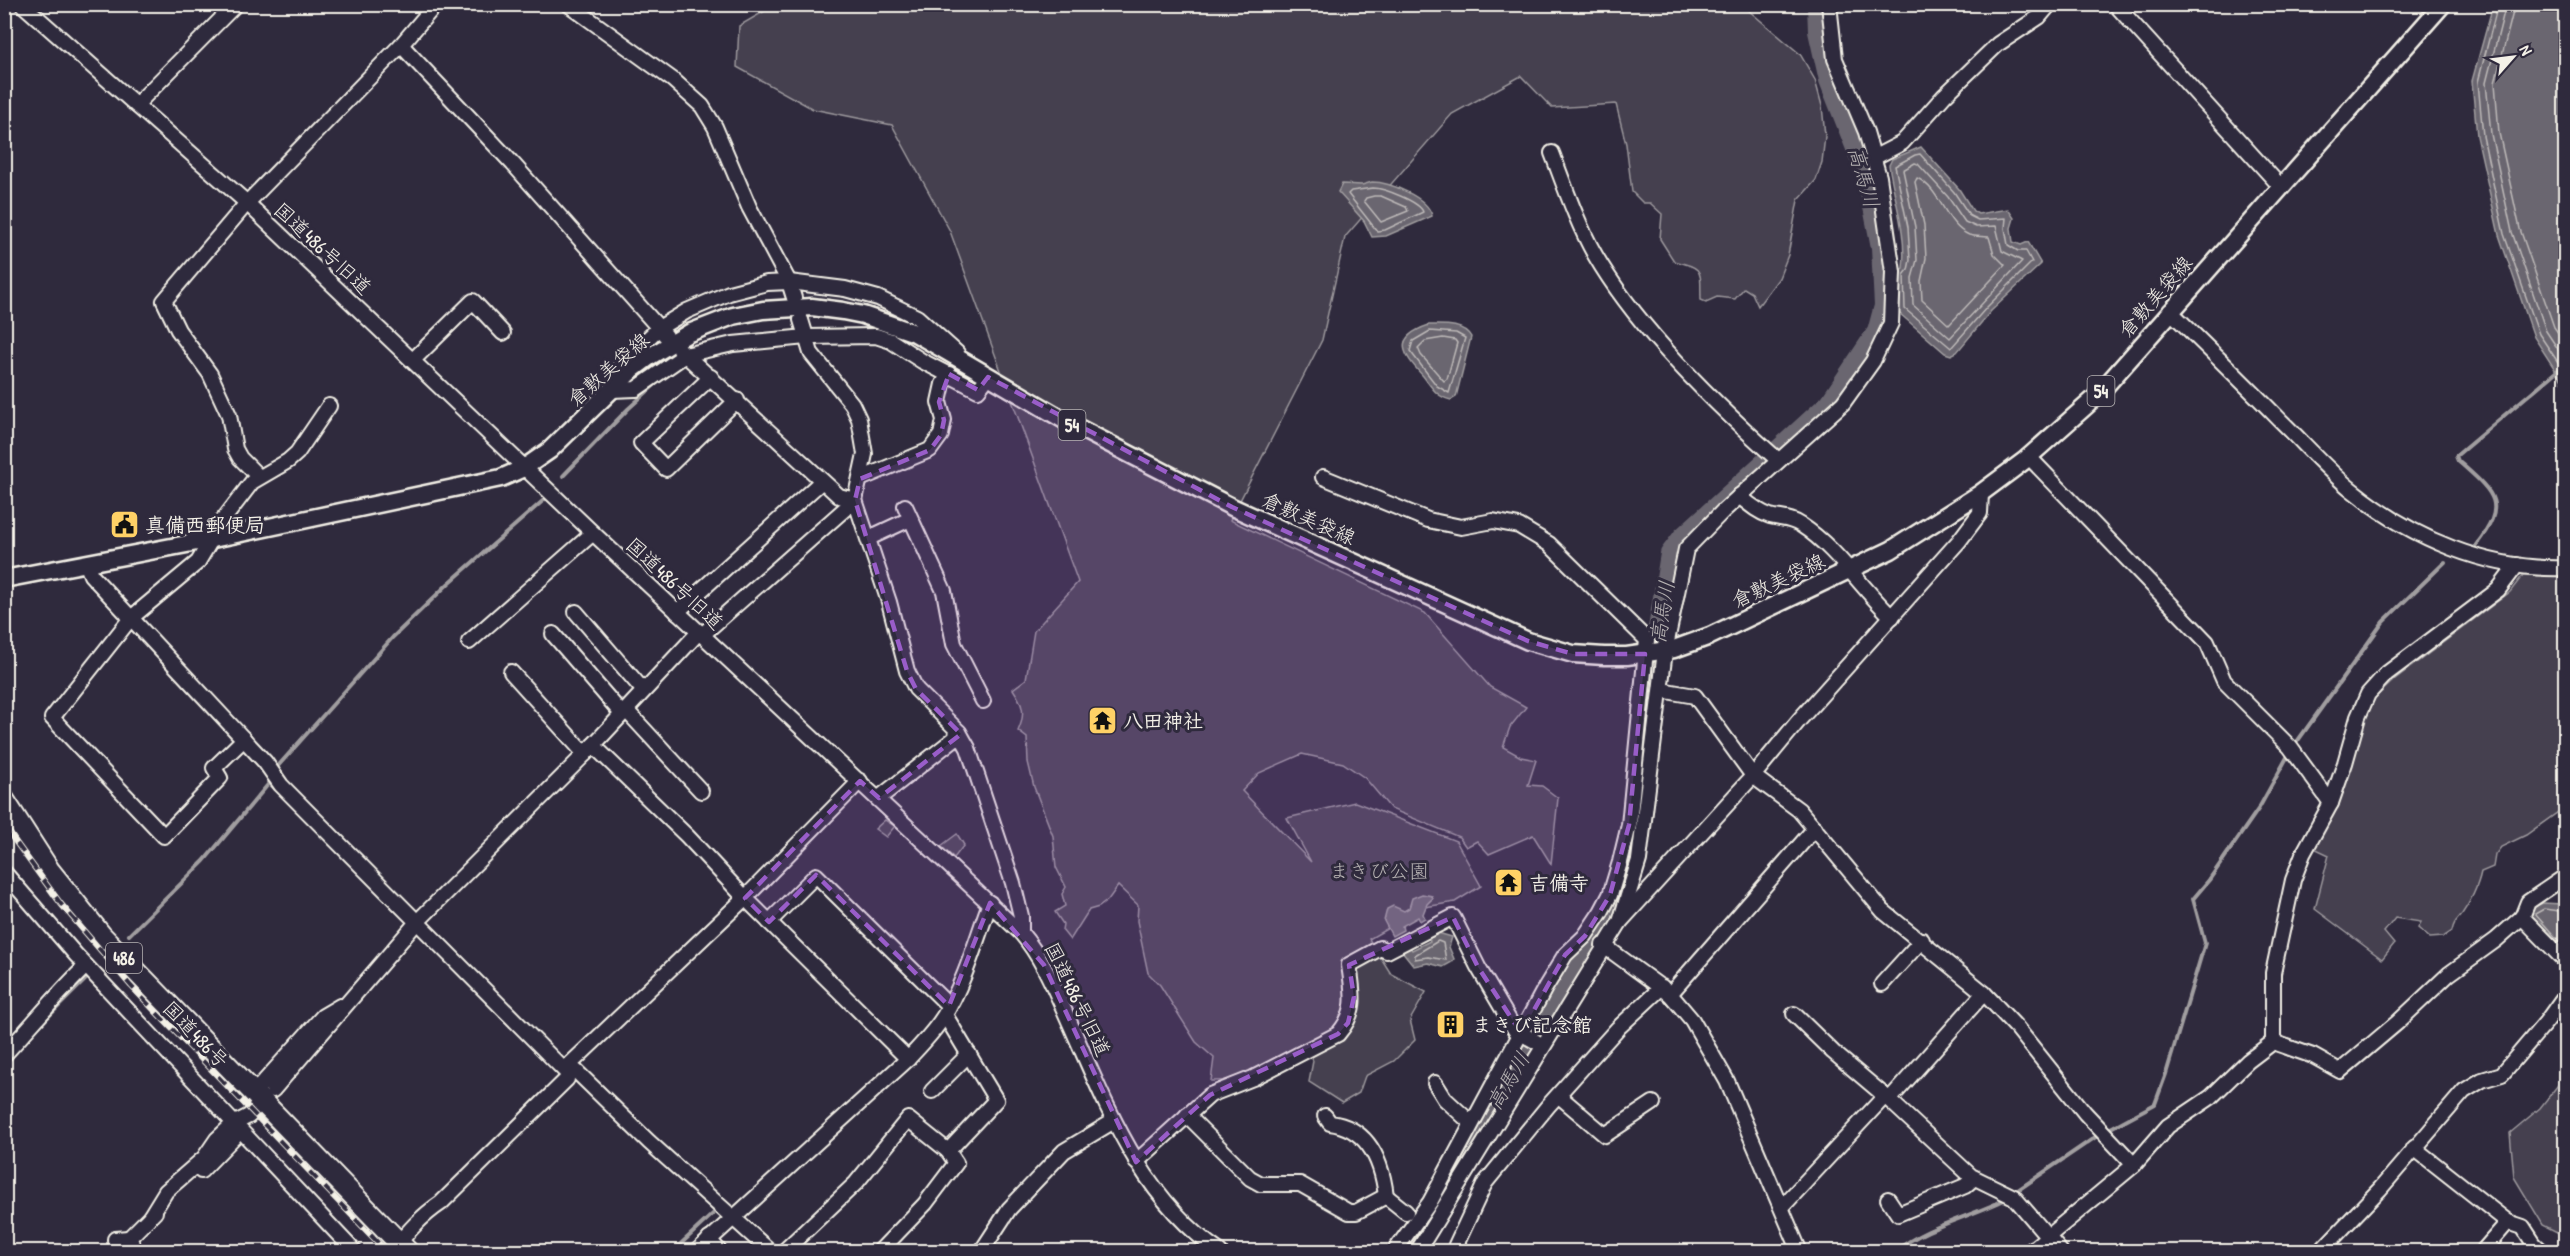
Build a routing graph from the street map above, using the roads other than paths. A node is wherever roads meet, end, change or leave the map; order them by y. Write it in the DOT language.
graph roads {
  1 [pos="22,4"];
  2 [pos="236,4"];
  3 [pos="436,4"];
  4 [pos="568,4"];
  5 [pos="1829,4"];
  6 [pos="2050,4"];
  7 [pos="2115,4"];
  8 [pos="2443,4"];
  9 [pos="401,45"];
  10 [pos="136,105"];
  11 [pos="1552,153"];
  12 [pos="1875,158"];
  13 [pos="2282,187"];
  14 [pos="247,203"];
  15 [pos="789,282"];
  16 [pos="794,298"];
  17 [pos="2170,311"];
  18 [pos="801,320"];
  19 [pos="663,332"];
  20 [pos="503,333"];
  21 [pos="806,337"];
  22 [pos="682,353"];
  23 [pos="413,360"];
  24 [pos="971,367"];
  25 [pos="949,374"];
  26 [pos="711,377"];
  27 [pos="988,377"];
  28 [pos="611,390"];
  29 [pos="737,400"];
  30 [pos="329,406"];
  31 [pos="2028,456"];
  32 [pos="1774,457"];
  33 [pos="524,468"];
  34 [pos="258,476"];
  35 [pos="1323,477"];
  36 [pos="860,479"];
  37 [pos="822,481"];
  38 [pos="1981,493"];
  39 [pos="1739,496"];
  40 [pos="855,500"];
  41 [pos="593,533"];
  42 [pos="869,538"];
  43 [pos="213,539"];
  44 [pos="86,563"];
  45 [pos="2517,565"];
  46 [pos="2565,567"];
  47 [pos="1848,570"];
  48 [pos="4,579"];
  49 [pos="576,612"];
  50 [pos="677,612"];
  51 [pos="1892,617"];
  52 [pos="131,618"];
  53 [pos="700,633"];
  54 [pos="553,634"];
  55 [pos="469,642"];
  56 [pos="1655,653"];
  57 [pos="511,672"];
  58 [pos="643,690"];
  59 [pos="1661,690"];
  60 [pos="983,701"];
  61 [pos="624,712"];
  62 [pos="958,732"];
  63 [pos="244,739"];
  64 [pos="589,750"];
  65 [pos="1753,776"];
  66 [pos="860,781"];
  67 [pos="700,791"];
  68 [pos="879,798"];
  69 [pos="4,800"];
  70 [pos="2331,803"];
  71 [pos="1815,828"];
  72 [pos="4,872"];
  73 [pos="2565,876"];
  74 [pos="745,898"];
  75 [pos="990,903"];
  76 [pos="2522,917"];
  77 [pos="769,922"];
  78 [pos="1620,922"];
  79 [pos="415,925"];
  80 [pos="1021,933"];
  81 [pos="1922,940"];
  82 [pos="1604,945"];
  83 [pos="2565,962"];
  84 [pos="86,966"];
  85 [pos="1882,984"];
  86 [pos="1666,991"];
  87 [pos="1984,993"];
  88 [pos="2565,994"];
  89 [pos="350,999"];
  90 [pos="947,1010"];
  91 [pos="1794,1014"];
  92 [pos="1532,1039"];
  93 [pos="2272,1042"];
  94 [pos="969,1054"];
  95 [pos="4,1055"];
  96 [pos="908,1059"];
  97 [pos="567,1075"];
  98 [pos="1435,1083"];
  99 [pos="932,1091"];
  100 [pos="263,1095"];
  101 [pos="1558,1096"];
  102 [pos="1887,1098"];
  103 [pos="1653,1103"];
  104 [pos="1186,1115"];
  105 [pos="1325,1116"];
  106 [pos="1114,1121"];
  107 [pos="1471,1123"];
  108 [pos="234,1131"];
  109 [pos="2414,1148"];
  110 [pos="948,1151"];
  111 [pos="1136,1162"];
  112 [pos="2134,1165"];
  113 [pos="1974,1178"];
  114 [pos="1386,1196"];
  115 [pos="1888,1199"];
  116 [pos="1430,1202"];
  117 [pos="1782,1208"];
  118 [pos="1406,1212"];
  119 [pos="733,1217"];
  120 [pos="2508,1222"];
  121 [pos="2047,1235"];
  122 [pos="129,1238"];
  123 [pos="709,1239"];
  124 [pos="399,1248"];
  125 [pos="1396,1248"];
  126 [pos="116,1251"];
  127 [pos="136,1251"];
  128 [pos="355,1251"];
  129 [pos="696,1251"];
  130 [pos="720,1251"];
  131 [pos="771,1251"];
  132 [pos="783,1251"];
  133 [pos="879,1251"];
  134 [pos="981,1251"];
  135 [pos="1220,1251"];
  136 [pos="1417,1251"];
  137 [pos="1462,1251"];
  138 [pos="1800,1251"];
  139 [pos="2029,1251"];
  140 [pos="2061,1251"];
  141 [pos="2320,1251"];
  142 [pos="2482,1251"];
  143 [pos="2543,1251"];
  1 -- 10 [label="street, 国道486号旧道"];
  2 -- 10 [label="street"];
  3 -- 9 [label="street"];
  4 -- 15 [label="street"];
  5 -- 12 [label="street"];
  6 -- 12 [label="street"];
  7 -- 13 [label="street"];
  8 -- 13 [label="main road, 倉敷美袋線 / 54"];
  9 -- 14 [label="street"];
  9 -- 19 [label="street"];
  10 -- 14 [label="street, 国道486号旧道"];
  11 -- 32 [label="street"];
  12 -- 32 [label="street"];
  13 -- 17 [label="main road, 倉敷美袋線 / 54"];
  14 -- 23 [label="street, 国道486号旧道"];
  14 -- 34 [label="street"];
  15 -- 16 [label="street"];
  15 -- 19 [label="street"];
  15 -- 24 [label="street"];
  17 -- 31 [label="main road, 倉敷美袋線 / 54"];
  17 -- 45 [label="street"];
  18 -- 21 [label="street"];
  19 -- 28 [label="street"];
  20 -- 23 [label="street"];
  21 -- 22 [label="street"];
  21 -- 25 [label="street"];
  21 -- 36 [label="street"];
  22 -- 26 [label="street"];
  22 -- 28 [label="street"];
  23 -- 33 [label="street, 国道486号旧道"];
  24 -- 27 [label="main road, 倉敷美袋線 / 54"];
  24 -- 28 [label="main road, 倉敷美袋線 / 54"];
  25 -- 27 [label="street"];
  25 -- 36 [label="street"];
  26 -- 29 [label="street"];
  26 -- 29 [label="street"];
  27 -- 56 [label="main road, 倉敷美袋線 / 54"];
  28 -- 33 [label="main road, 倉敷美袋線 / 54"];
  29 -- 37 [label="street"];
  30 -- 34 [label="street"];
  31 -- 38 [label="main road, 倉敷美袋線 / 54"];
  31 -- 70 [label="street"];
  32 -- 39 [label="street"];
  33 -- 41 [label="street, 国道486号旧道"];
  33 -- 43 [label="main road, 倉敷美袋線 / 54"];
  34 -- 43 [label="street"];
  35 -- 56 [label="street"];
  36 -- 40 [label="street"];
  37 -- 40 [label="street"];
  37 -- 50 [label="street"];
  38 -- 47 [label="main road, 倉敷美袋線 / 54"];
  38 -- 51 [label="street"];
  39 -- 47 [label="street"];
  39 -- 56 [label="street"];
  40 -- 42 [label="street"];
  40 -- 53 [label="street"];
  41 -- 50 [label="street, 国道486号旧道"];
  41 -- 55 [label="street"];
  42 -- 60 [label="street"];
  42 -- 62 [label="street"];
  43 -- 44 [label="main road, 倉敷美袋線 / 54"];
  43 -- 52 [label="street"];
  44 -- 48 [label="main road, 倉敷美袋線 / 54"];
  44 -- 52 [label="street"];
  45 -- 46 [label="street"];
  45 -- 70 [label="street"];
  47 -- 51 [label="street"];
  47 -- 56 [label="main road, 倉敷美袋線 / 54"];
  49 -- 58 [label="street"];
  50 -- 53 [label="street, 国道486号旧道"];
  51 -- 65 [label="street"];
  52 -- 63 [label="street"];
  52 -- 63 [label="street"];
  53 -- 58 [label="street"];
  53 -- 66 [label="street, 国道486号旧道"];
  54 -- 61 [label="street"];
  56 -- 59 [label="street"];
  56 -- 92 [label="street"];
  57 -- 64 [label="street"];
  58 -- 61 [label="street"];
  59 -- 65 [label="street"];
  59 -- 78 [label="street"];
  61 -- 64 [label="street"];
  61 -- 67 [label="street"];
  62 -- 68 [label="street"];
  62 -- 80 [label="street"];
  63 -- 79 [label="street"];
  64 -- 74 [label="street"];
  64 -- 79 [label="street"];
  65 -- 71 [label="street"];
  65 -- 78 [label="street"];
  66 -- 68 [label="street, 国道486号旧道"];
  66 -- 74 [label="street"];
  68 -- 75 [label="street, 国道486号旧道"];
  69 -- 100 [label="highway, 国道486号 / 486"];
  70 -- 93 [label="street"];
  71 -- 81 [label="street"];
  71 -- 86 [label="street"];
  72 -- 84 [label="street"];
  73 -- 76 [label="street"];
  74 -- 77 [label="street"];
  74 -- 97 [label="street"];
  75 -- 80 [label="street, 国道486号旧道"];
  75 -- 90 [label="street"];
  76 -- 83 [label="street"];
  76 -- 93 [label="street"];
  77 -- 90 [label="street"];
  77 -- 96 [label="street"];
  78 -- 82 [label="street"];
  79 -- 89 [label="street"];
  79 -- 97 [label="street"];
  80 -- 106 [label="street, 国道486号旧道"];
  81 -- 85 [label="street"];
  81 -- 87 [label="street"];
  82 -- 86 [label="street"];
  82 -- 92 [label="street"];
  84 -- 95 [label="street"];
  84 -- 108 [label="street"];
  86 -- 101 [label="street"];
  86 -- 117 [label="street"];
  87 -- 102 [label="street"];
  87 -- 112 [label="street"];
  88 -- 109 [label="street"];
  89 -- 100 [label="street"];
  89 -- 100 [label="street"];
  90 -- 94 [label="street"];
  90 -- 96 [label="street"];
  91 -- 102 [label="street"];
  92 -- 104 [label="street"];
  92 -- 107 [label="street"];
  92 -- 136 [label="street"];
  93 -- 112 [label="street"];
  94 -- 99 [label="street"];
  94 -- 110 [label="street"];
  96 -- 119 [label="street"];
  97 -- 119 [label="street"];
  97 -- 124 [label="street"];
  98 -- 107 [label="street"];
  100 -- 108 [label="street"];
  100 -- 124 [label="highway, 国道486号 / 486"];
  101 -- 103 [label="street"];
  101 -- 137 [label="street"];
  102 -- 113 [label="street"];
  102 -- 117 [label="street"];
  104 -- 111 [label="street"];
  104 -- 114 [label="street"];
  105 -- 114 [label="street"];
  106 -- 111 [label="street, 国道486号旧道"];
  106 -- 134 [label="street"];
  107 -- 116 [label="street"];
  108 -- 122 [label="street"];
  108 -- 128 [label="street"];
  109 -- 120 [label="street"];
  109 -- 141 [label="street"];
  110 -- 132 [label="street"];
  110 -- 133 [label="street"];
  111 -- 135 [label="street, 国道486号旧道"];
  112 -- 121 [label="street"];
  113 -- 115 [label="street"];
  113 -- 121 [label="street"];
  114 -- 118 [label="street"];
  116 -- 118 [label="street"];
  116 -- 125 [label="street"];
  117 -- 138 [label="street"];
  118 -- 125 [label="street"];
  119 -- 123 [label="street"];
  119 -- 131 [label="street"];
  120 -- 142 [label="street"];
  120 -- 143 [label="street"];
  121 -- 139 [label="street"];
  121 -- 140 [label="street"];
  122 -- 126 [label="street"];
  122 -- 127 [label="street"];
  123 -- 129 [label="street"];
  123 -- 130 [label="street"];
}
